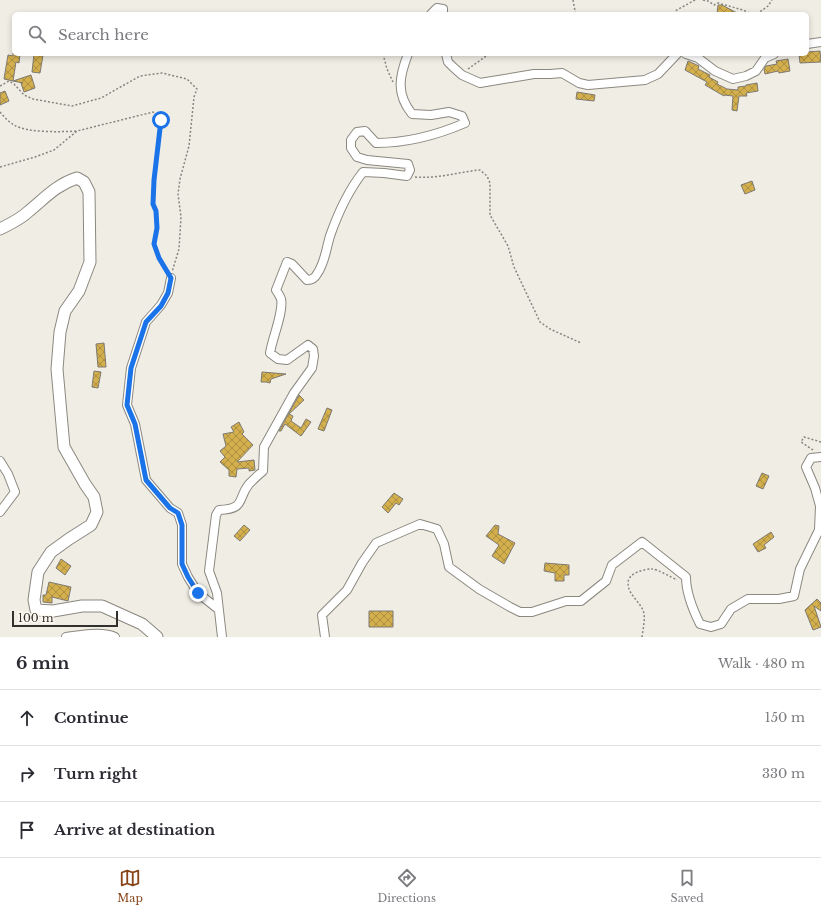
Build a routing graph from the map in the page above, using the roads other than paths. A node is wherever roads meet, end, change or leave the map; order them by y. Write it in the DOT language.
graph roads {
  1 [pos="433,12"];
  2 [pos="443,12"];
  3 [pos="821,42"];
  4 [pos="809,44"];
  5 [pos="407,56"];
  6 [pos="446,56"];
  7 [pos="674,56"];
  8 [pos="692,56"];
  9 [pos="770,56"];
  10 [pos="0,229"];
  11 [pos="171,278"];
  12 [pos="818,453"];
  13 [pos="0,461"];
  14 [pos="0,512"];
  15 [pos="218,609"];
  16 [pos="66,637"];
  17 [pos="116,637"];
  18 [pos="157,637"];
  19 [pos="222,637"];
  20 [pos="325,637"];
  1 -- 2 [label="street"];
  3 -- 4 [label="street"];
  5 -- 15 [label="street"];
  6 -- 7 [label="street"];
  8 -- 9 [label="street"];
  10 -- 18 [label="main road"];
  11 -- 15 [label="street"];
  12 -- 20 [label="street"];
  13 -- 14 [label="street"];
  15 -- 19 [label="street"];
  16 -- 17 [label="street"];
}
